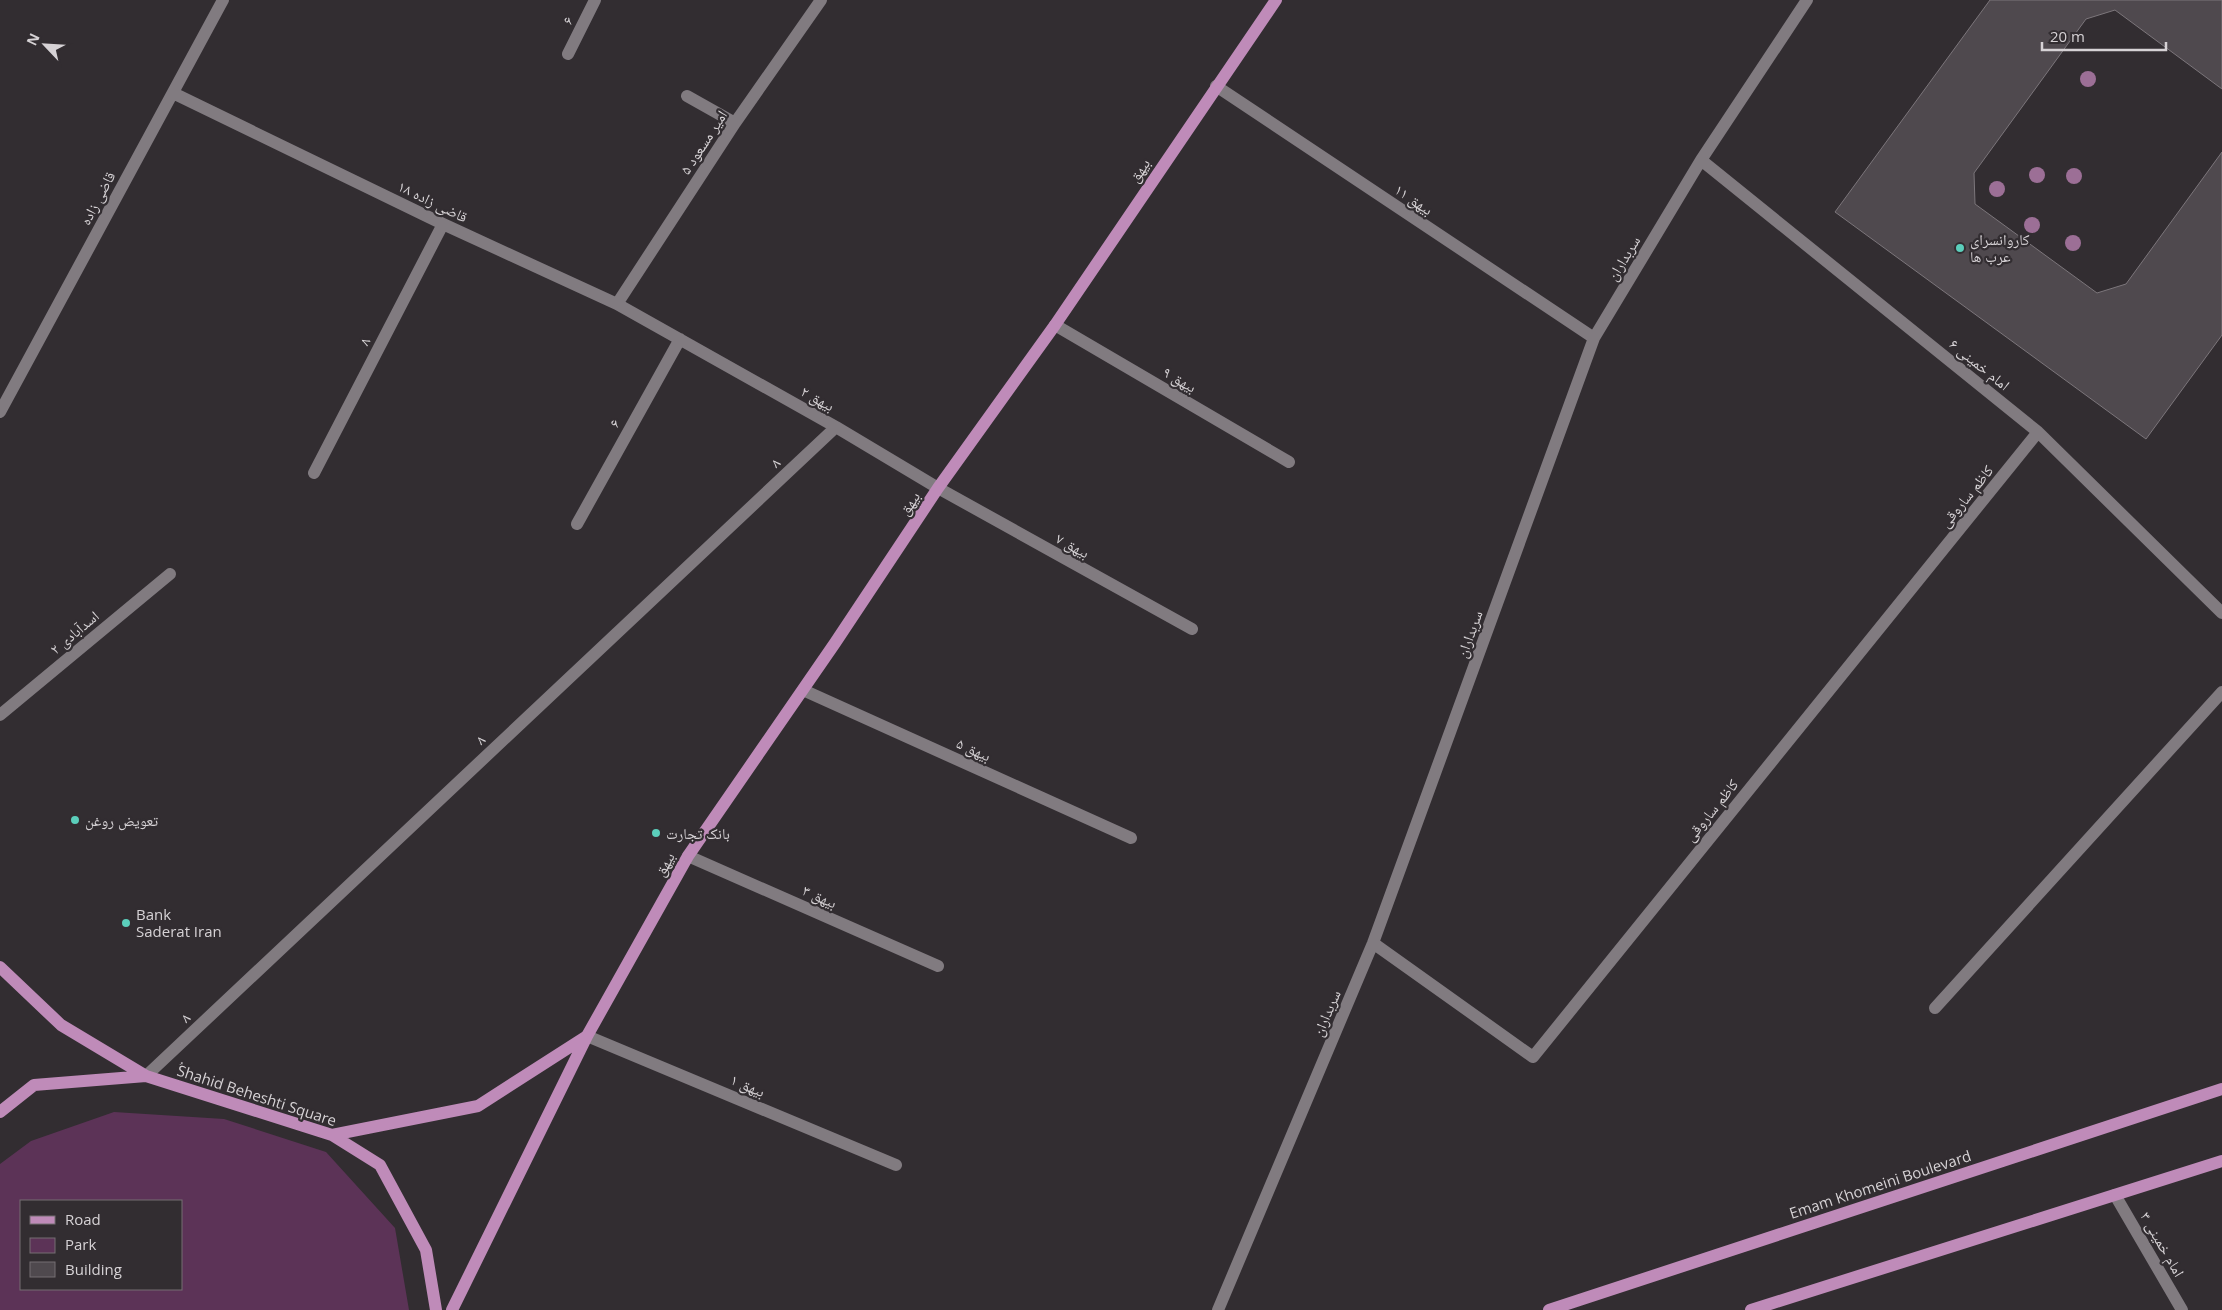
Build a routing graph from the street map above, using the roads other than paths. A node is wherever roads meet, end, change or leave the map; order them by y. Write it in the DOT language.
graph roads {
  1 [pos="223,0"];
  2 [pos="595,0"];
  3 [pos="820,0"];
  4 [pos="1276,0"];
  5 [pos="1806,0"];
  6 [pos="568,54"];
  7 [pos="1216,86"];
  8 [pos="173,93"];
  9 [pos="687,96"];
  10 [pos="735,123"];
  11 [pos="1701,160"];
  12 [pos="443,224"];
  13 [pos="617,304"];
  14 [pos="1055,325"];
  15 [pos="1594,338"];
  16 [pos="680,339"];
  17 [pos="0,412"];
  18 [pos="836,427"];
  19 [pos="2038,432"];
  20 [pos="1288,462"];
  21 [pos="314,473"];
  22 [pos="938,488"];
  23 [pos="577,524"];
  24 [pos="170,574"];
  25 [pos="2222,613"];
  26 [pos="1192,629"];
  27 [pos="803,690"];
  28 [pos="2222,692"];
  29 [pos="0,715"];
  30 [pos="1131,838"];
  31 [pos="688,856"];
  32 [pos="1373,943"];
  33 [pos="938,966"];
  34 [pos="0,967"];
  35 [pos="1936,1008"];
  36 [pos="586,1036"];
  37 [pos="146,1076"];
  38 [pos="2222,1089"];
  39 [pos="0,1112"];
  40 [pos="332,1135"];
  41 [pos="2222,1161"];
  42 [pos="896,1165"];
  43 [pos="2115,1195"];
  44 [pos="436,1310"];
  45 [pos="452,1310"];
  46 [pos="1218,1310"];
  47 [pos="1548,1310"];
  48 [pos="1751,1310"];
  49 [pos="2182,1310"];
  1 -- 8 [label="street, قاضی زاده"];
  2 -- 6 [label="street, ۶"];
  3 -- 10 [label="street, امیر مسعود ۵"];
  4 -- 7 [label="main road, بیهق"];
  5 -- 11 [label="street, سربداران"];
  7 -- 14 [label="main road, بیهق"];
  7 -- 15 [label="street, بیهق ۱۱"];
  8 -- 12 [label="street, قاضی زاده ۱۸"];
  8 -- 17 [label="street, قاضی زاده"];
  9 -- 10 [label="street"];
  10 -- 13 [label="street, امیر مسعود ۵"];
  11 -- 15 [label="street, سربداران"];
  11 -- 19 [label="street, امام خمینی ۶"];
  12 -- 13 [label="street, قاضی زاده ۱۸"];
  12 -- 21 [label="street, ۸"];
  13 -- 16 [label="street, قاضی زاده ۱۸"];
  14 -- 20 [label="street, بیهق ۹"];
  14 -- 22 [label="main road, بیهق"];
  15 -- 32 [label="street, سربداران"];
  16 -- 18 [label="street, بیهق ۲"];
  16 -- 23 [label="street, ۶"];
  18 -- 22 [label="street, بیهق ۲"];
  18 -- 37 [label="street, ۸"];
  19 -- 25 [label="street, امام خمینی ۶"];
  19 -- 32 [label="street, کاظم ساروقی"];
  22 -- 26 [label="street, بیهق ۷"];
  22 -- 27 [label="main road, بیهق"];
  24 -- 29 [label="street, اسدآبادی ۲"];
  27 -- 30 [label="street, بیهق ۵"];
  27 -- 31 [label="main road, بیهق"];
  28 -- 35 [label="street"];
  31 -- 33 [label="street, بیهق ۳"];
  31 -- 36 [label="main road, بیهق"];
  32 -- 46 [label="street, سربداران"];
  34 -- 37 [label="main road"];
  36 -- 40 [label="main road"];
  36 -- 42 [label="street, بیهق ۱"];
  36 -- 45 [label="main road, بیهق"];
  37 -- 39 [label="main road, ُShahid Beheshti Square"];
  37 -- 40 [label="main road, ُShahid Beheshti Square"];
  38 -- 47 [label="main road, Emam Khomeini Boulevard"];
  40 -- 44 [label="main road, ُShahid Beheshti Square"];
  41 -- 43 [label="main road"];
  43 -- 48 [label="main road"];
  43 -- 49 [label="street, امام خمینی ۳"];
}
